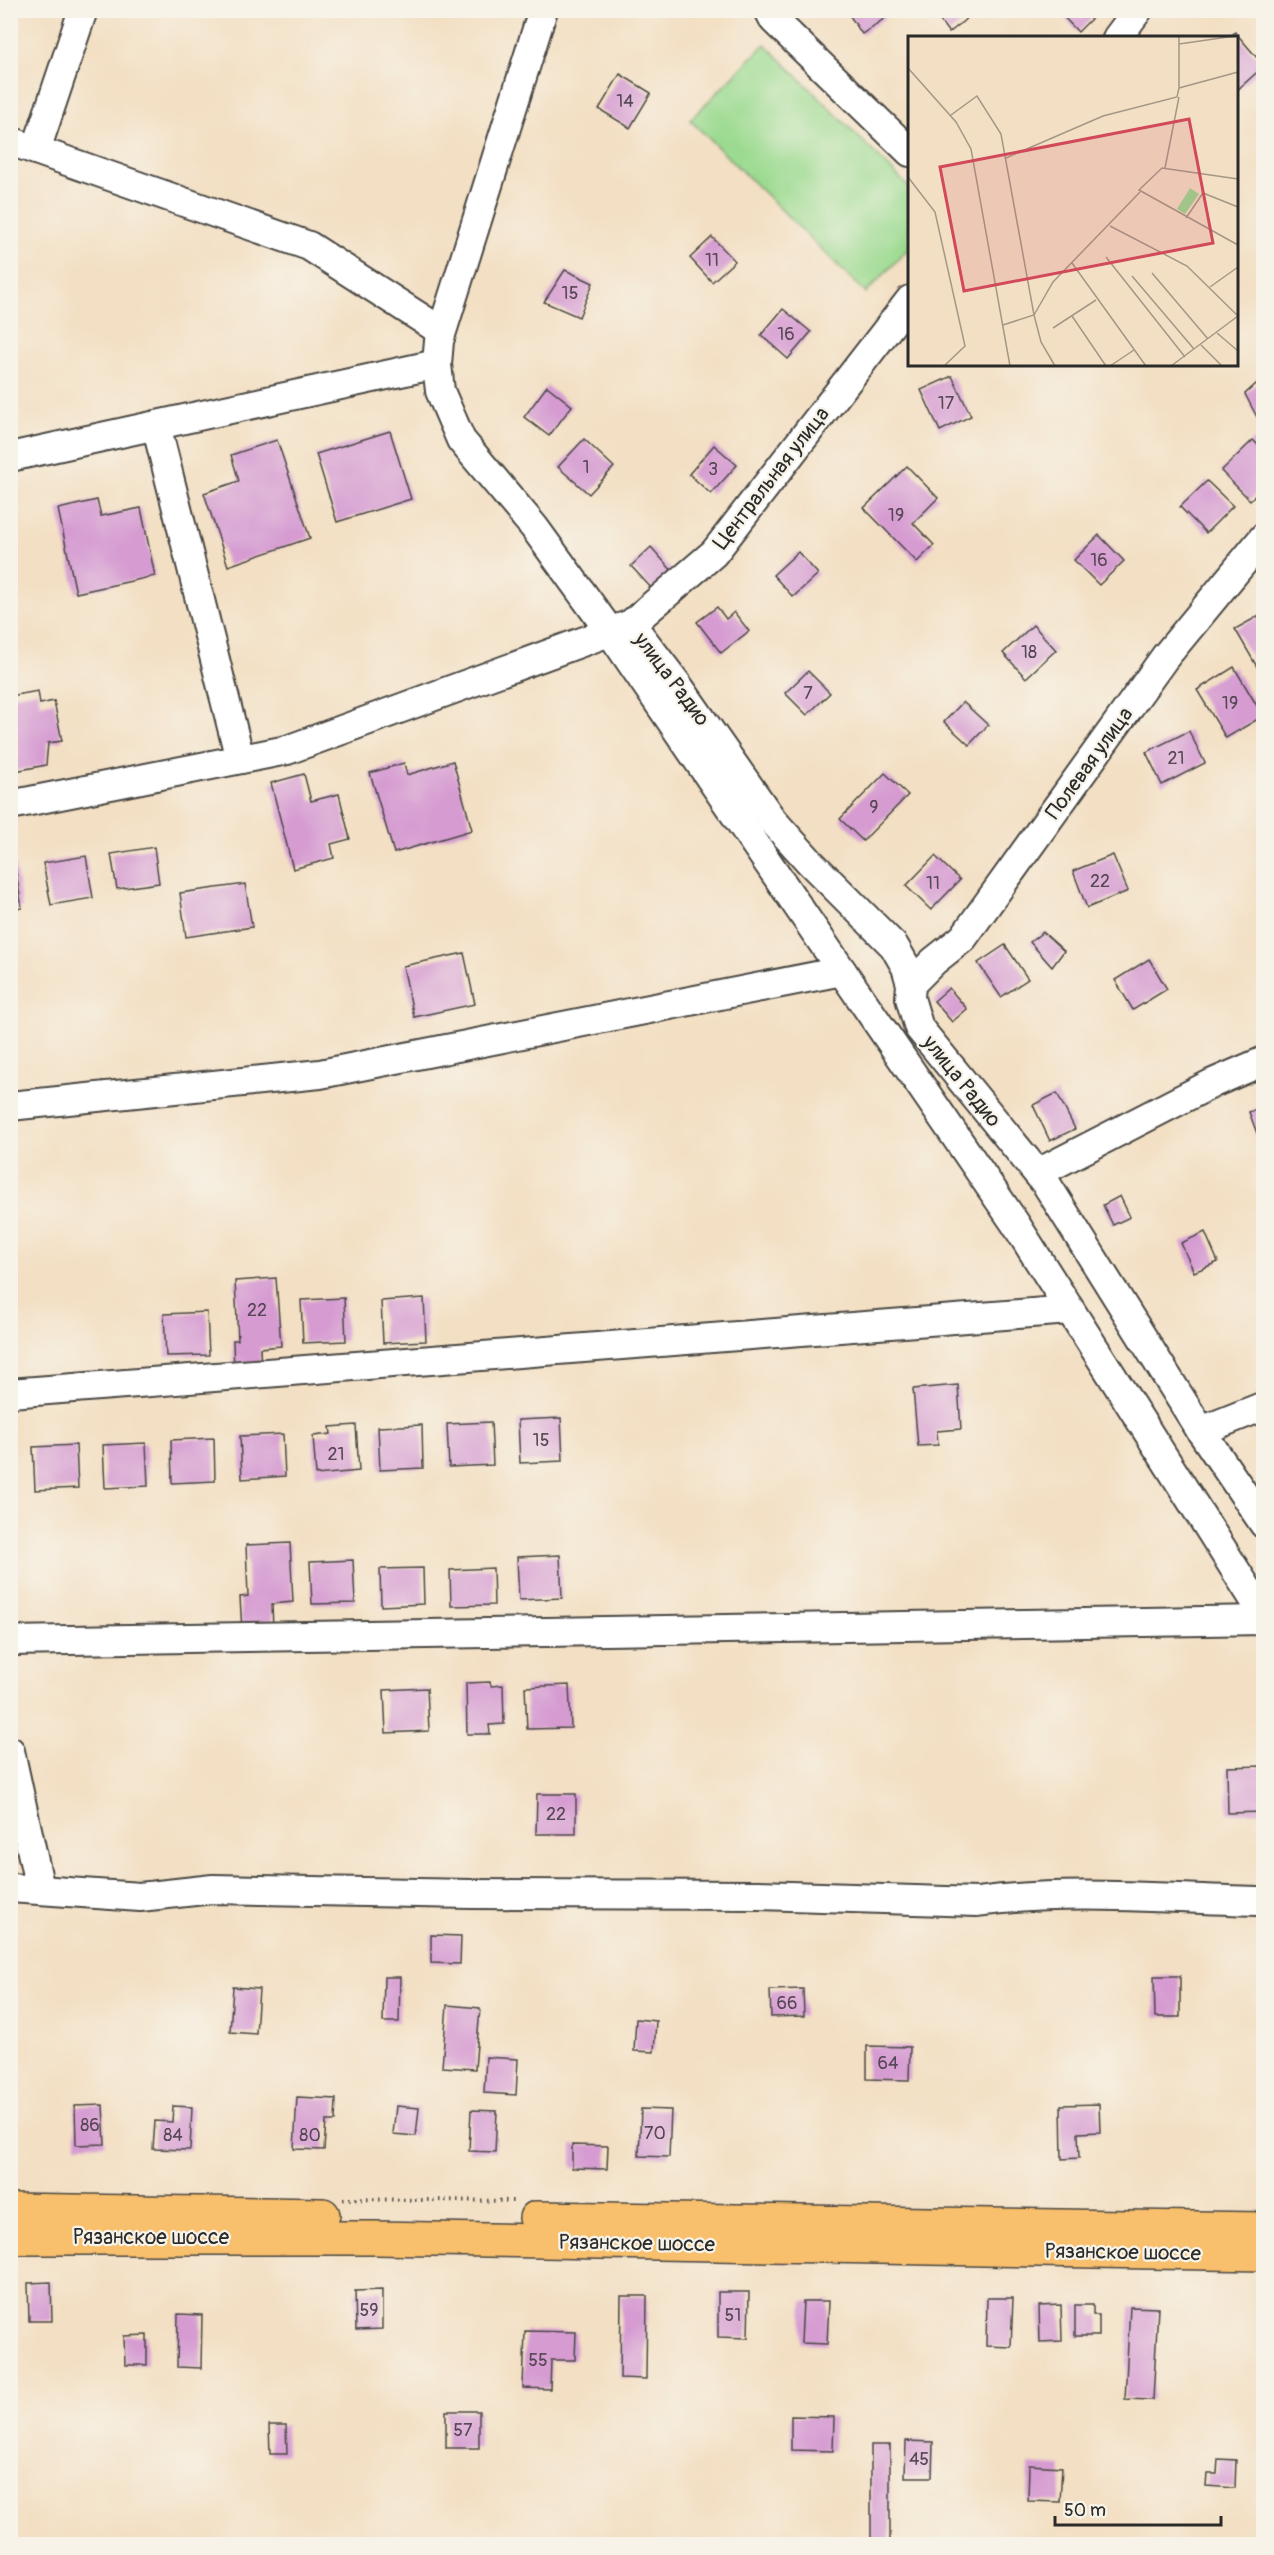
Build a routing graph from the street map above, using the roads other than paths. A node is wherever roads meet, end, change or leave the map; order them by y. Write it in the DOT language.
graph roads {
  1 [pos="83,10"];
  2 [pos="543,10"];
  3 [pos="769,10"];
  4 [pos="1138,10"];
  5 [pos="1118,36"];
  6 [pos="23,146"];
  7 [pos="908,151"];
  8 [pos="908,301"];
  9 [pos="441,331"];
  10 [pos="436,364"];
  11 [pos="156,425"];
  12 [pos="10,457"];
  13 [pos="1263,537"];
  14 [pos="621,628"];
  15 [pos="240,759"];
  16 [pos="10,805"];
  17 [pos="842,970"];
  18 [pos="911,984"];
  19 [pos="1263,1061"];
  20 [pos="10,1106"];
  21 [pos="1038,1173"];
  22 [pos="1070,1310"];
  23 [pos="10,1393"];
  24 [pos="1263,1406"];
  25 [pos="1201,1431"];
  26 [pos="1263,1524"];
  27 [pos="1263,1615"];
  28 [pos="1263,1620"];
  29 [pos="10,1641"];
  30 [pos="10,1751"];
  31 [pos="10,1888"];
  32 [pos="39,1888"];
  33 [pos="1263,1901"];
  34 [pos="10,2210"];
  35 [pos="1263,2229"];
  36 [pos="10,2238"];
  37 [pos="1263,2254"];
  1 -- 6 [label="street"];
  2 -- 9 [label="street"];
  3 -- 7 [label="street"];
  4 -- 5 [label="street"];
  6 -- 9 [label="street"];
  8 -- 14 [label="street, Центральная улица"];
  9 -- 10 [label="street"];
  10 -- 11 [label="street"];
  10 -- 14 [label="street"];
  11 -- 12 [label="street"];
  11 -- 15 [label="street"];
  13 -- 18 [label="street, Полевая улица"];
  14 -- 15 [label="street"];
  14 -- 17 [label="street"];
  14 -- 18 [label="street, улица Радио"];
  15 -- 16 [label="street"];
  17 -- 20 [label="street"];
  17 -- 22 [label="street"];
  18 -- 21 [label="street, улица Радио"];
  19 -- 21 [label="street"];
  21 -- 25 [label="street, улица Радио"];
  22 -- 23 [label="street"];
  22 -- 27 [label="street"];
  24 -- 25 [label="street"];
  25 -- 26 [label="street, улица Радио"];
  28 -- 29 [label="street"];
  30 -- 32 [label="street"];
  31 -- 32 [label="street"];
  32 -- 33 [label="street"];
  34 -- 35 [label="main road, Рязанское шоссе"];
  36 -- 37 [label="main road, Рязанское шоссе"];
}
